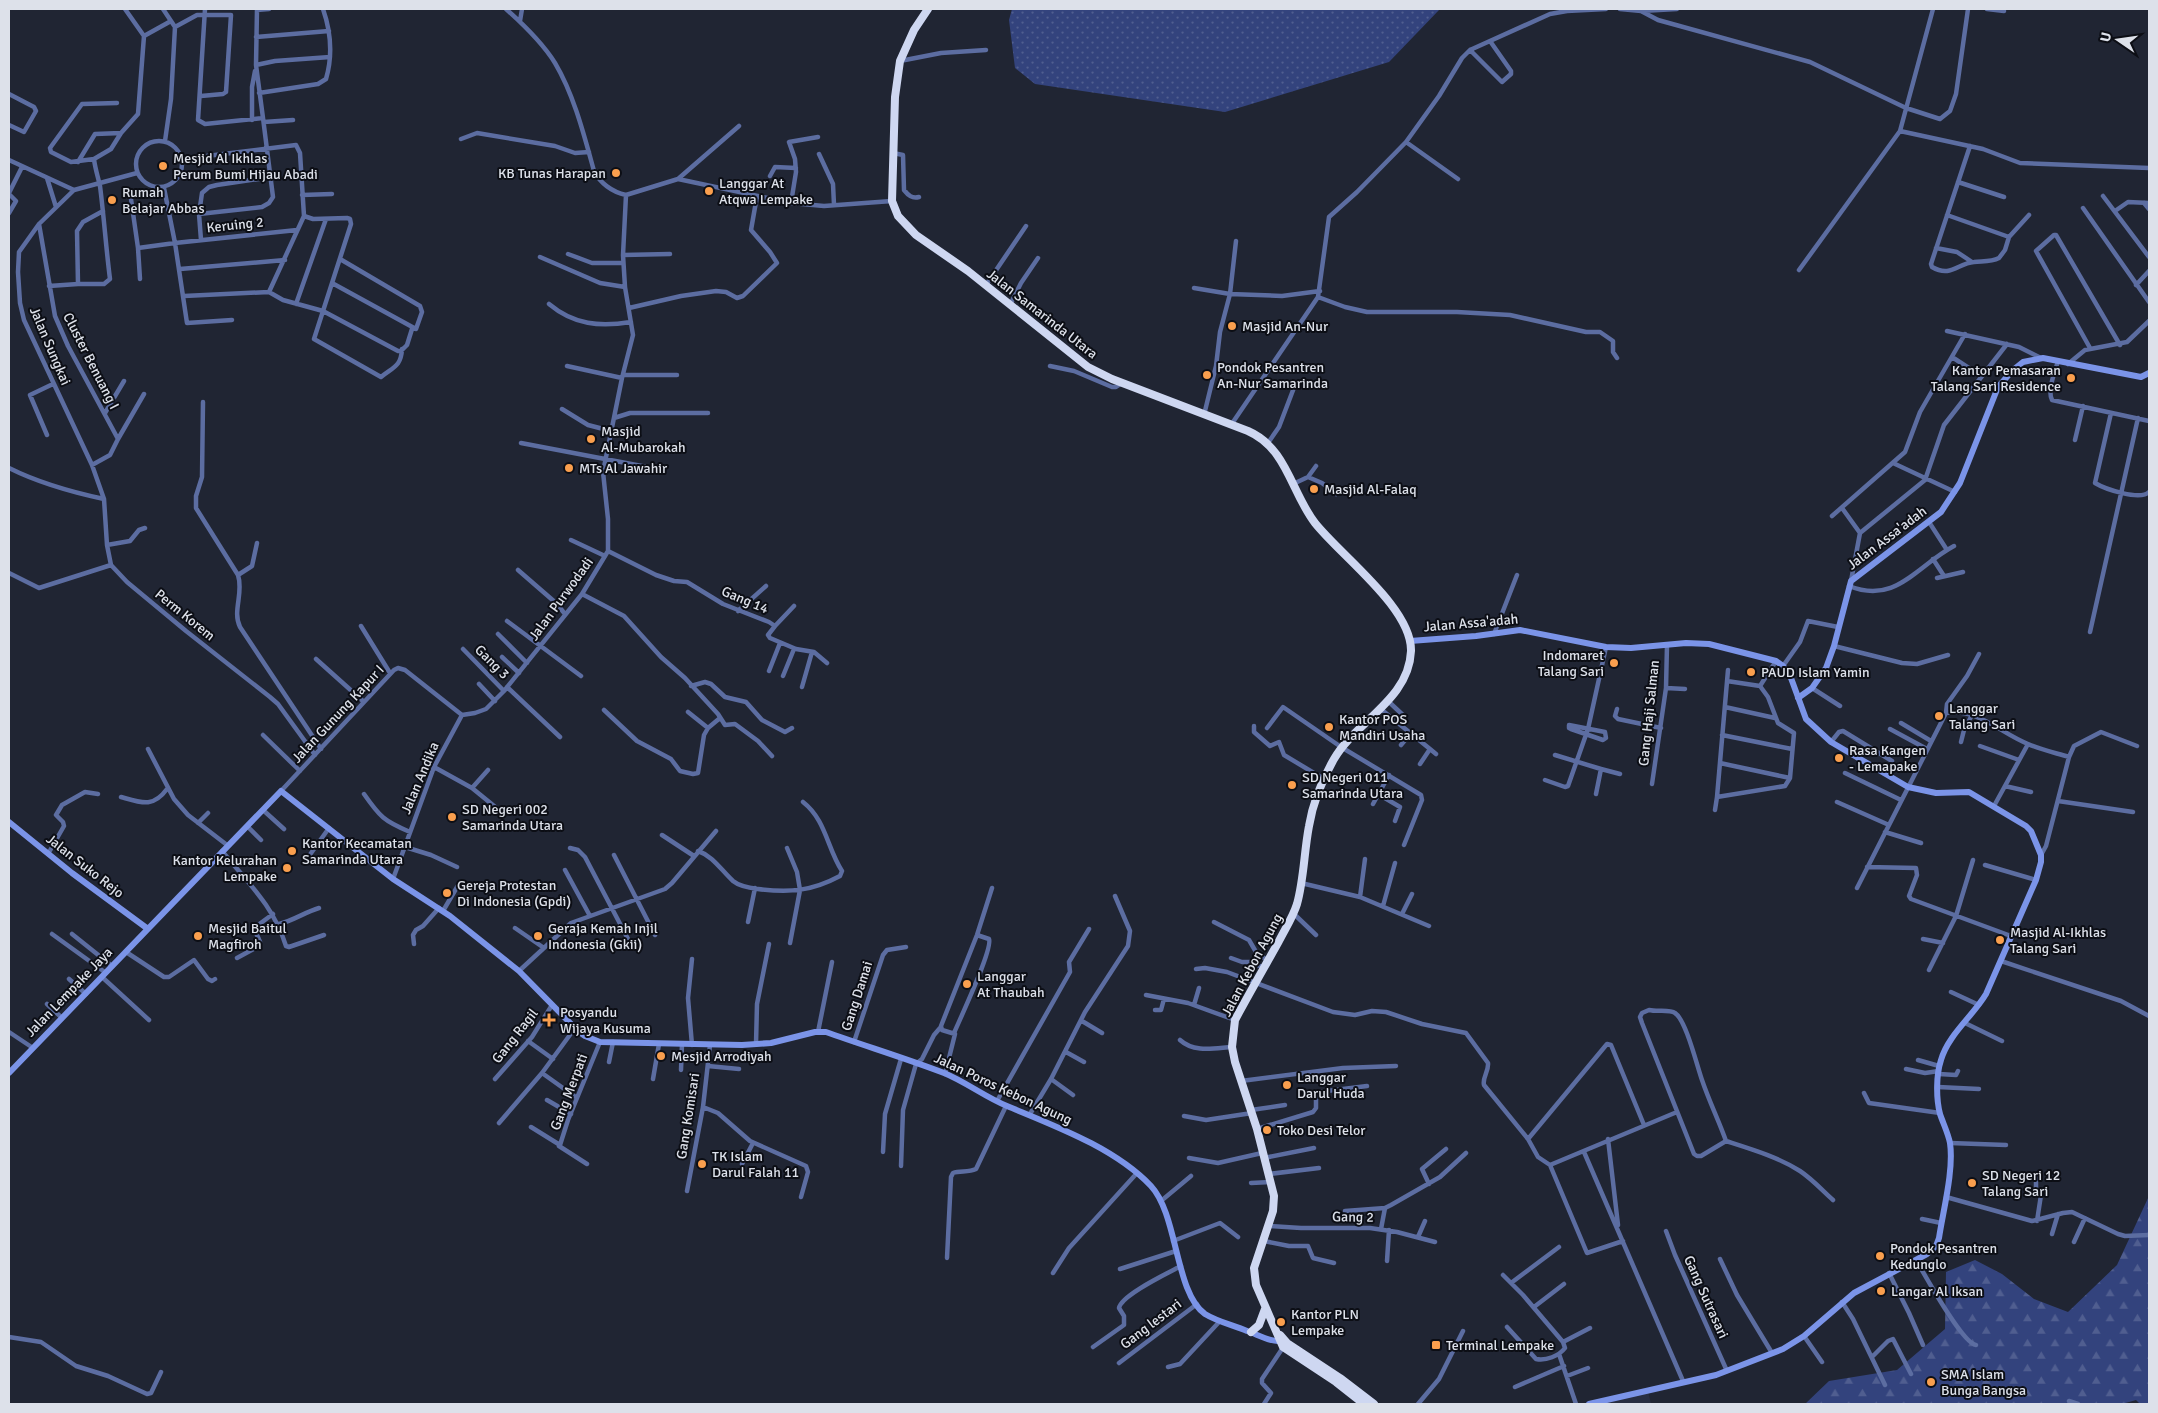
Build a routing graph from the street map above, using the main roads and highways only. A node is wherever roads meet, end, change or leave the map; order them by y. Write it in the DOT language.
graph roads {
  1 [pos="928,9"];
  2 [pos="1410,641"];
  3 [pos="1265,1309"];
  4 [pos="1251,1332"];
  5 [pos="1283,1343"];
  6 [pos="1358,1402"];
  7 [pos="1374,1404"];
  1 -- 2 [label="highway, Jalan Samarinda Utara"];
  2 -- 3 [label="highway, Jalan Kebon Agung"];
  3 -- 4 [label="highway"];
  3 -- 5 [label="highway, Jalan Kebon Agung"];
  5 -- 6 [label="highway"];
  5 -- 7 [label="highway"];
}
